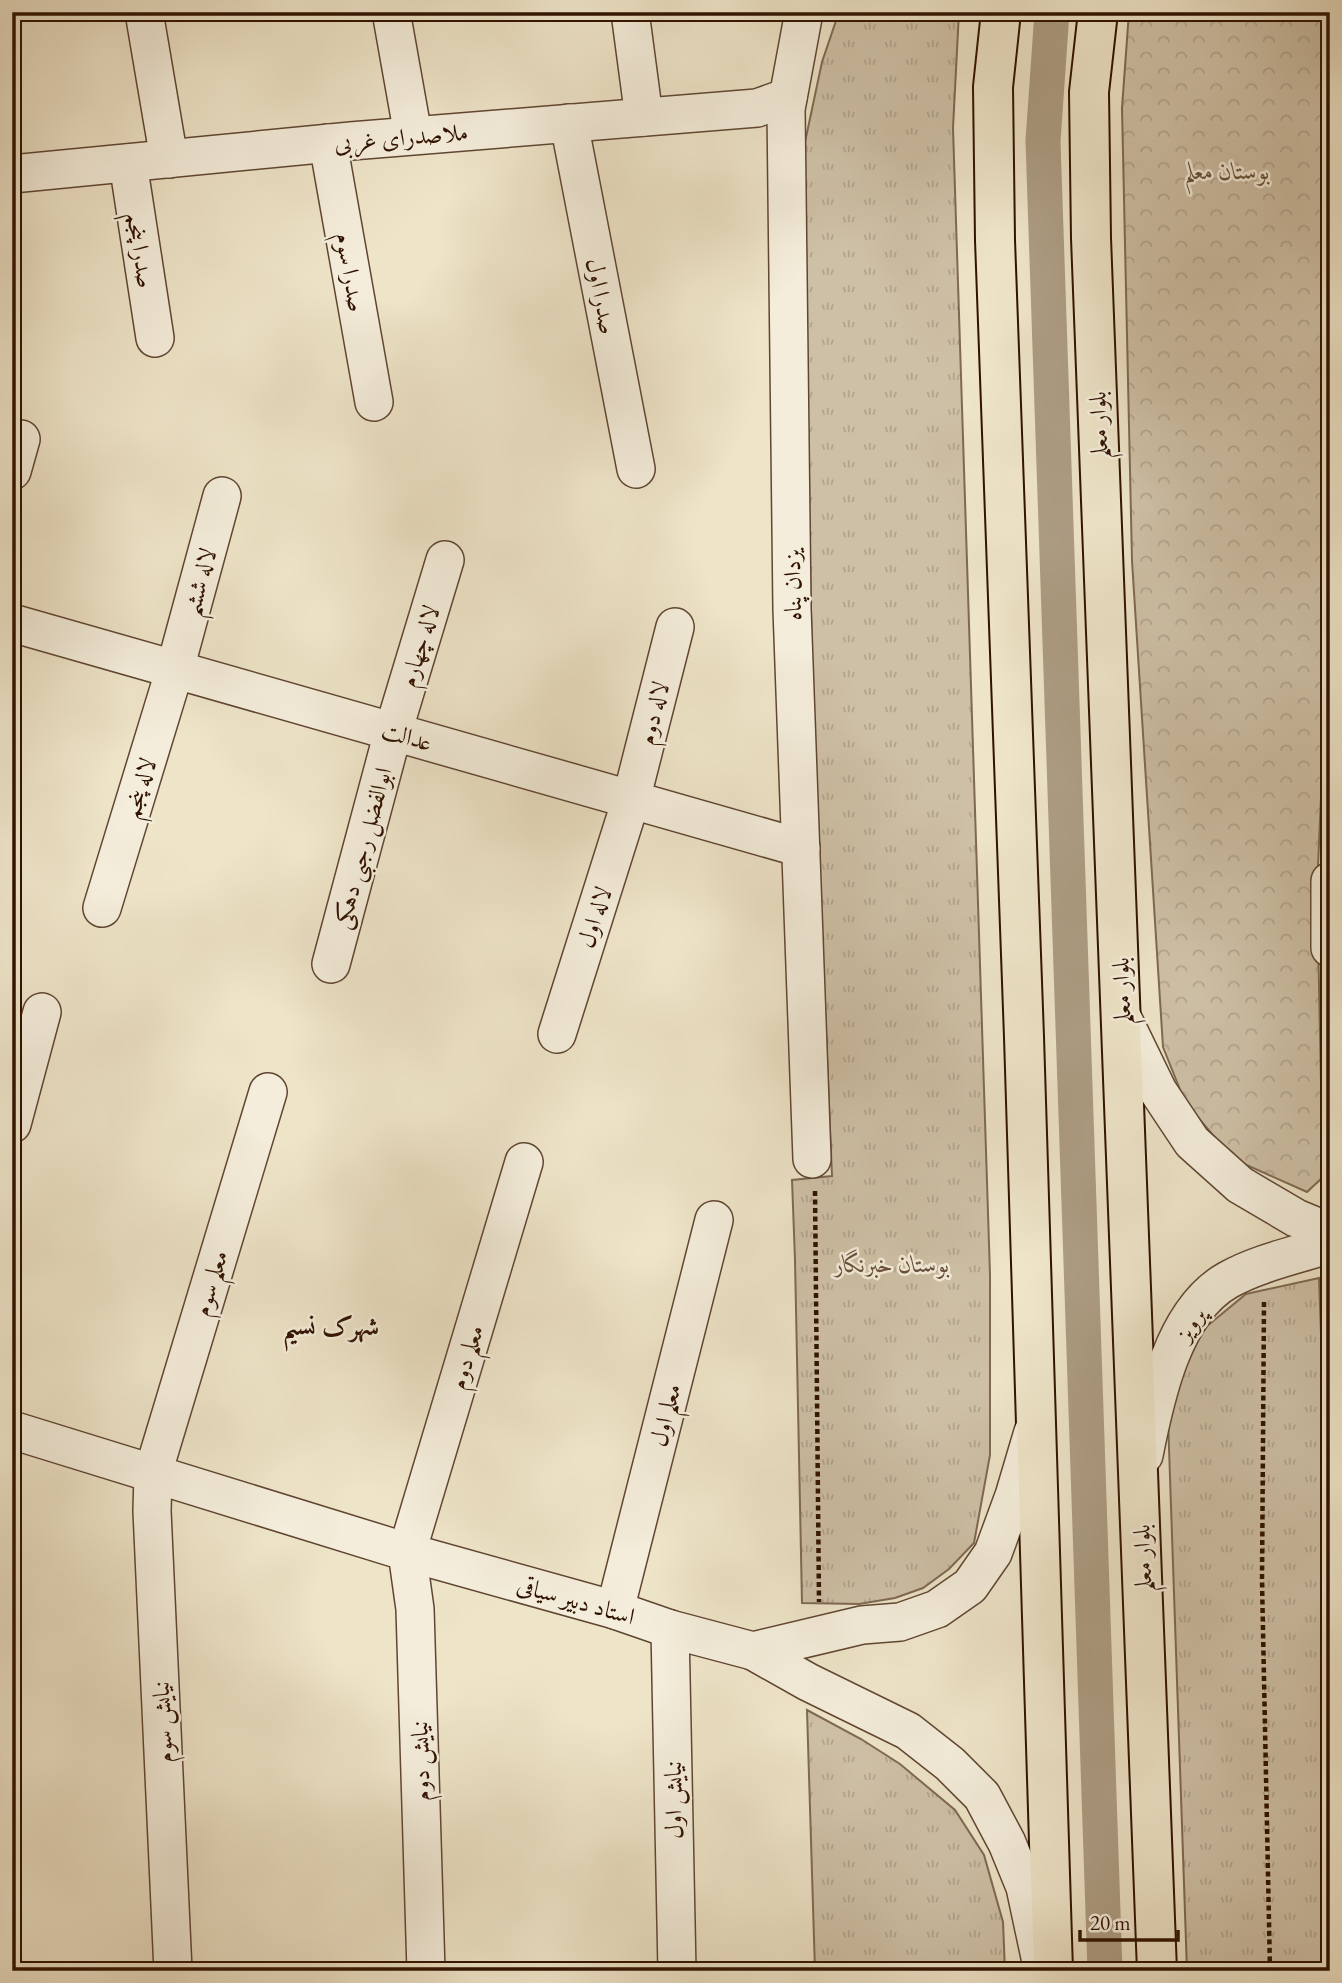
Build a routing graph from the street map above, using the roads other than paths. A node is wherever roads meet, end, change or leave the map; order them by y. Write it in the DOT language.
graph roads {
  1 [pos="144,12"];
  2 [pos="630,12"];
  3 [pos="803,12"];
  4 [pos="1001,12"];
  5 [pos="1098,12"];
  6 [pos="392,17"];
  7 [pos="788,97"];
  8 [pos="644,117"];
  9 [pos="569,123"];
  10 [pos="413,135"];
  11 [pos="328,143"];
  12 [pos="169,159"];
  13 [pos="128,163"];
  14 [pos="12,174"];
  15 [pos="155,338"];
  16 [pos="374,402"];
  17 [pos="636,469"];
  18 [pos="222,495"];
  19 [pos="445,559"];
  20 [pos="12,623"];
  21 [pos="675,627"];
  22 [pos="175,669"];
  23 [pos="393,732"];
  24 [pos="631,800"];
  25 [pos="801,848"];
  26 [pos="1330,881"];
  27 [pos="102,908"];
  28 [pos="1330,948"];
  29 [pos="331,964"];
  30 [pos="42,1012"];
  31 [pos="1122,1017"];
  32 [pos="557,1034"];
  33 [pos="268,1092"];
  34 [pos="12,1124"];
  35 [pos="812,1159"];
  36 [pos="524,1162"];
  37 [pos="714,1220"];
  38 [pos="1330,1232"];
  39 [pos="1330,1244"];
  40 [pos="1035,1425"];
  41 [pos="12,1430"];
  42 [pos="153,1473"];
  43 [pos="1139,1480"];
  44 [pos="407,1552"];
  45 [pos="615,1610"];
  46 [pos="670,1629"];
  47 [pos="753,1651"];
  48 [pos="173,1971"];
  49 [pos="426,1971"];
  50 [pos="677,1971"];
  51 [pos="1043,1971"];
  52 [pos="1053,1971"];
  53 [pos="1157,1971"];
  1 -- 12 [label="street"];
  2 -- 8 [label="street"];
  3 -- 7 [label="street, یزدان پناه"];
  4 -- 40 [label="main road"];
  5 -- 31 [label="main road, بلوار معلم"];
  6 -- 10 [label="street"];
  7 -- 8 [label="street, ملاصدرای غربی"];
  7 -- 25 [label="street, یزدان پناه"];
  8 -- 9 [label="street, ملاصدرای غربی"];
  9 -- 10 [label="street, ملاصدرای غربی"];
  9 -- 17 [label="street, صدرا اول"];
  10 -- 11 [label="street, ملاصدرای غربی"];
  11 -- 12 [label="street, ملاصدرای غربی"];
  11 -- 16 [label="street, صدرا سوم"];
  12 -- 13 [label="street, ملاصدرای غربی"];
  13 -- 14 [label="street, ملاصدرای غربی"];
  13 -- 15 [label="street, صدرا پنجم"];
  18 -- 22 [label="street, لاله ششم"];
  19 -- 23 [label="street, لاله چهارم"];
  20 -- 22 [label="street, عدالت"];
  21 -- 24 [label="street, لاله دوم"];
  22 -- 23 [label="street, عدالت"];
  22 -- 27 [label="street, لاله پنجم"];
  23 -- 24 [label="street, عدالت"];
  23 -- 29 [label="street, ابوالفضل رجبی دهکی"];
  24 -- 25 [label="street, عدالت"];
  24 -- 32 [label="street, لاله اول"];
  25 -- 35 [label="street, یزدان پناه"];
  26 -- 28 [label="street"];
  30 -- 34 [label="street"];
  31 -- 38 [label="street"];
  31 -- 43 [label="main road, بلوار معلم"];
  33 -- 42 [label="street, معلم سوم"];
  36 -- 44 [label="street, معلم دوم"];
  37 -- 45 [label="street, معلم اول"];
  39 -- 43 [label="street, پرویز"];
  40 -- 47 [label="street, استاد دبیر سیاقی"];
  40 -- 52 [label="main road"];
  41 -- 42 [label="street, استاد دبیر سیاقی"];
  42 -- 44 [label="street, استاد دبیر سیاقی"];
  42 -- 48 [label="street, نیایش سوم"];
  43 -- 53 [label="main road, بلوار معلم"];
  44 -- 45 [label="street, استاد دبیر سیاقی"];
  44 -- 49 [label="street, نیایش دوم"];
  45 -- 46 [label="street, استاد دبیر سیاقی"];
  46 -- 47 [label="street, استاد دبیر سیاقی"];
  46 -- 50 [label="street, نیایش اول"];
  47 -- 51 [label="street"];
}
